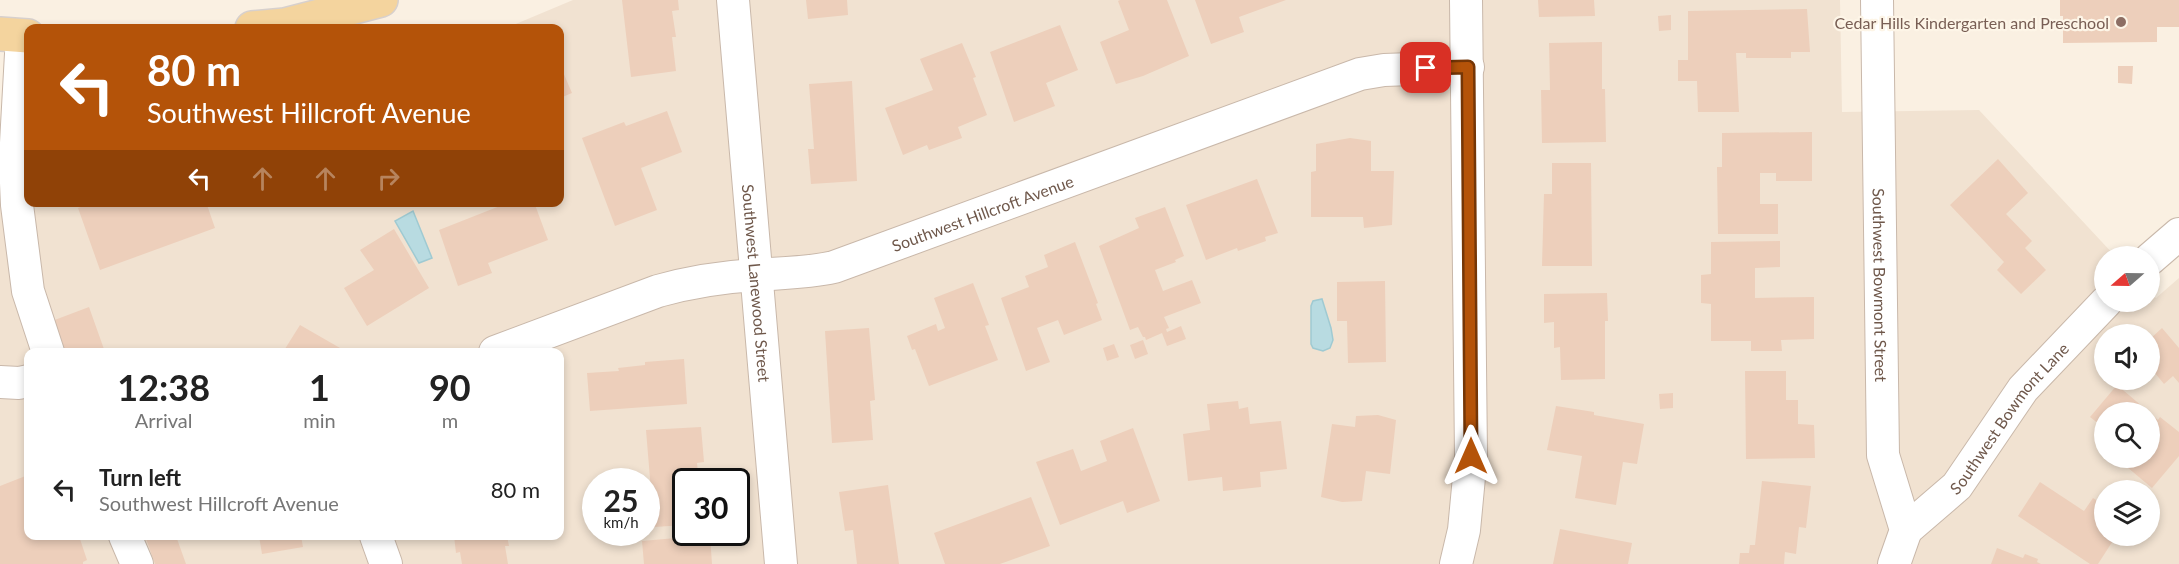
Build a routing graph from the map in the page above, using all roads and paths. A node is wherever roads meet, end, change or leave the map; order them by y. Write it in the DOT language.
graph roads {
  1 [pos="381,0"];
  2 [pos="733,0"];
  3 [pos="1466,0"];
  4 [pos="1877,0"];
  5 [pos="289,24"];
  6 [pos="17,35"];
  7 [pos="1468,67"];
  8 [pos="2179,234"];
  9 [pos="2160,250"];
  10 [pos="756,275"];
  11 [pos="2096,312"];
  12 [pos="47,348"];
  13 [pos="506,348"];
  14 [pos="0,382"];
  15 [pos="24,382"];
  16 [pos="1906,530"];
  17 [pos="127,540"];
  18 [pos="377,540"];
  19 [pos="137,564"];
  20 [pos="386,564"];
  21 [pos="781,564"];
  22 [pos="1456,564"];
  23 [pos="1894,564"];
  1 -- 5 [label="main road"];
  2 -- 10 [label="street, Southwest Lanewood Street"];
  3 -- 7 [label="street"];
  4 -- 16 [label="street, Southwest Bowmont Street"];
  6 -- 12 [label="street"];
  7 -- 10 [label="street, Southwest Hillcroft Avenue"];
  7 -- 22 [label="street"];
  8 -- 9 [label="street"];
  10 -- 13 [label="street, Southwest Hillcroft Avenue"];
  10 -- 21 [label="street, Southwest Lanewood Street"];
  11 -- 16 [label="street, Southwest Bowmont Lane"];
  14 -- 15 [label="street"];
  16 -- 23 [label="street"];
  17 -- 19 [label="street"];
  18 -- 20 [label="street"];
}
